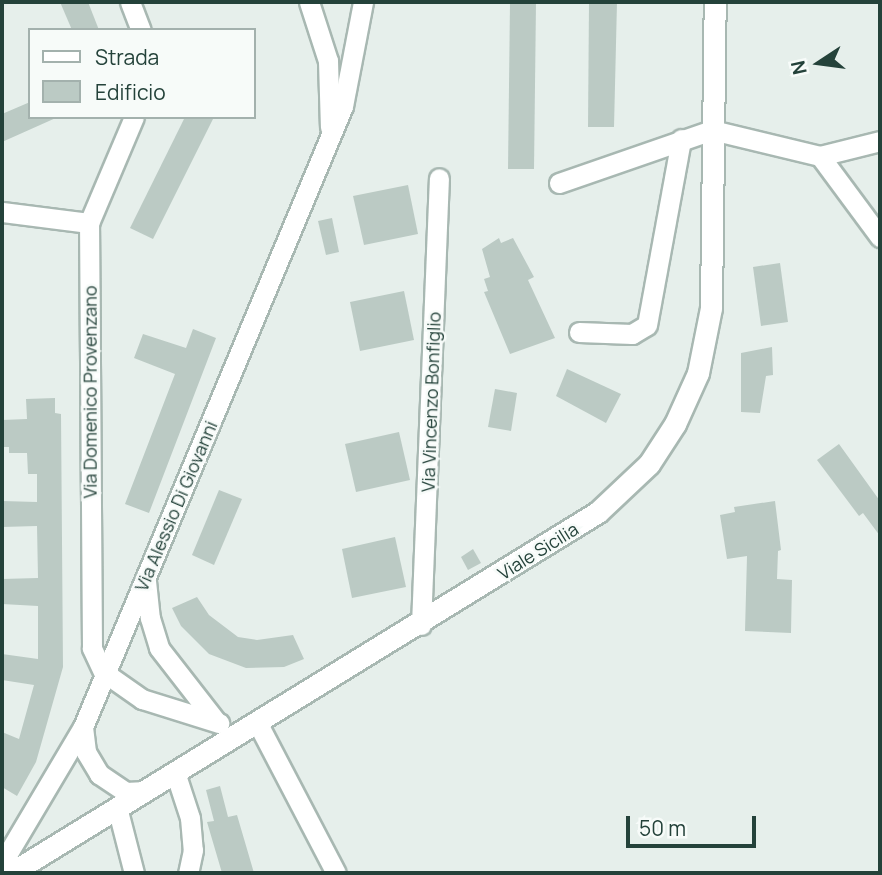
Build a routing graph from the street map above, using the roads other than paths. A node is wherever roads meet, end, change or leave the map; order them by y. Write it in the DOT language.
graph roads {
  1 [pos="130,2"];
  2 [pos="309,2"];
  3 [pos="363,2"];
  4 [pos="715,2"];
  5 [pos="140,28"];
  6 [pos="133,119"];
  7 [pos="330,127"];
  8 [pos="712,130"];
  9 [pos="681,139"];
  10 [pos="880,141"];
  11 [pos="820,156"];
  12 [pos="439,178"];
  13 [pos="559,183"];
  14 [pos="2,212"];
  15 [pos="89,223"];
  16 [pos="880,237"];
  17 [pos="579,332"];
  18 [pos="146,580"];
  19 [pos="421,625"];
  20 [pos="108,676"];
  21 [pos="215,720"];
  22 [pos="257,722"];
  23 [pos="83,727"];
  24 [pos="236,735"];
  25 [pos="175,772"];
  26 [pos="145,791"];
  27 [pos="117,807"];
  28 [pos="9,873"];
  29 [pos="134,873"];
  30 [pos="187,873"];
  31 [pos="336,873"];
  1 -- 5 [label="street"];
  2 -- 7 [label="street, Via Alessio Di Giovanni"];
  3 -- 7 [label="street, Via Alessio Di Giovanni"];
  4 -- 8 [label="street, Viale Sicilia"];
  6 -- 15 [label="street, Via Domenico Provenzano"];
  7 -- 18 [label="street, Via Alessio Di Giovanni"];
  8 -- 9 [label="street"];
  8 -- 11 [label="street"];
  8 -- 19 [label="street, Viale Sicilia"];
  9 -- 13 [label="street"];
  9 -- 17 [label="street"];
  10 -- 11 [label="street"];
  11 -- 16 [label="street"];
  12 -- 19 [label="street, Via Vincenzo Bonfiglio"];
  14 -- 15 [label="street"];
  15 -- 20 [label="street, Via Domenico Provenzano"];
  18 -- 20 [label="street, Via Alessio Di Giovanni"];
  18 -- 21 [label="street"];
  19 -- 22 [label="street, Viale Sicilia"];
  20 -- 21 [label="street"];
  20 -- 23 [label="street, Via Alessio Di Giovanni"];
  21 -- 24 [label="street"];
  22 -- 24 [label="street, Viale Sicilia"];
  22 -- 31 [label="street"];
  23 -- 26 [label="street"];
  23 -- 28 [label="street, Via Alessio Di Giovanni"];
  24 -- 25 [label="street, Viale Sicilia"];
  25 -- 26 [label="street, Viale Sicilia"];
  25 -- 30 [label="street"];
  26 -- 27 [label="street, Viale Sicilia"];
  27 -- 28 [label="street, Viale Sicilia"];
  27 -- 29 [label="street"];
}
